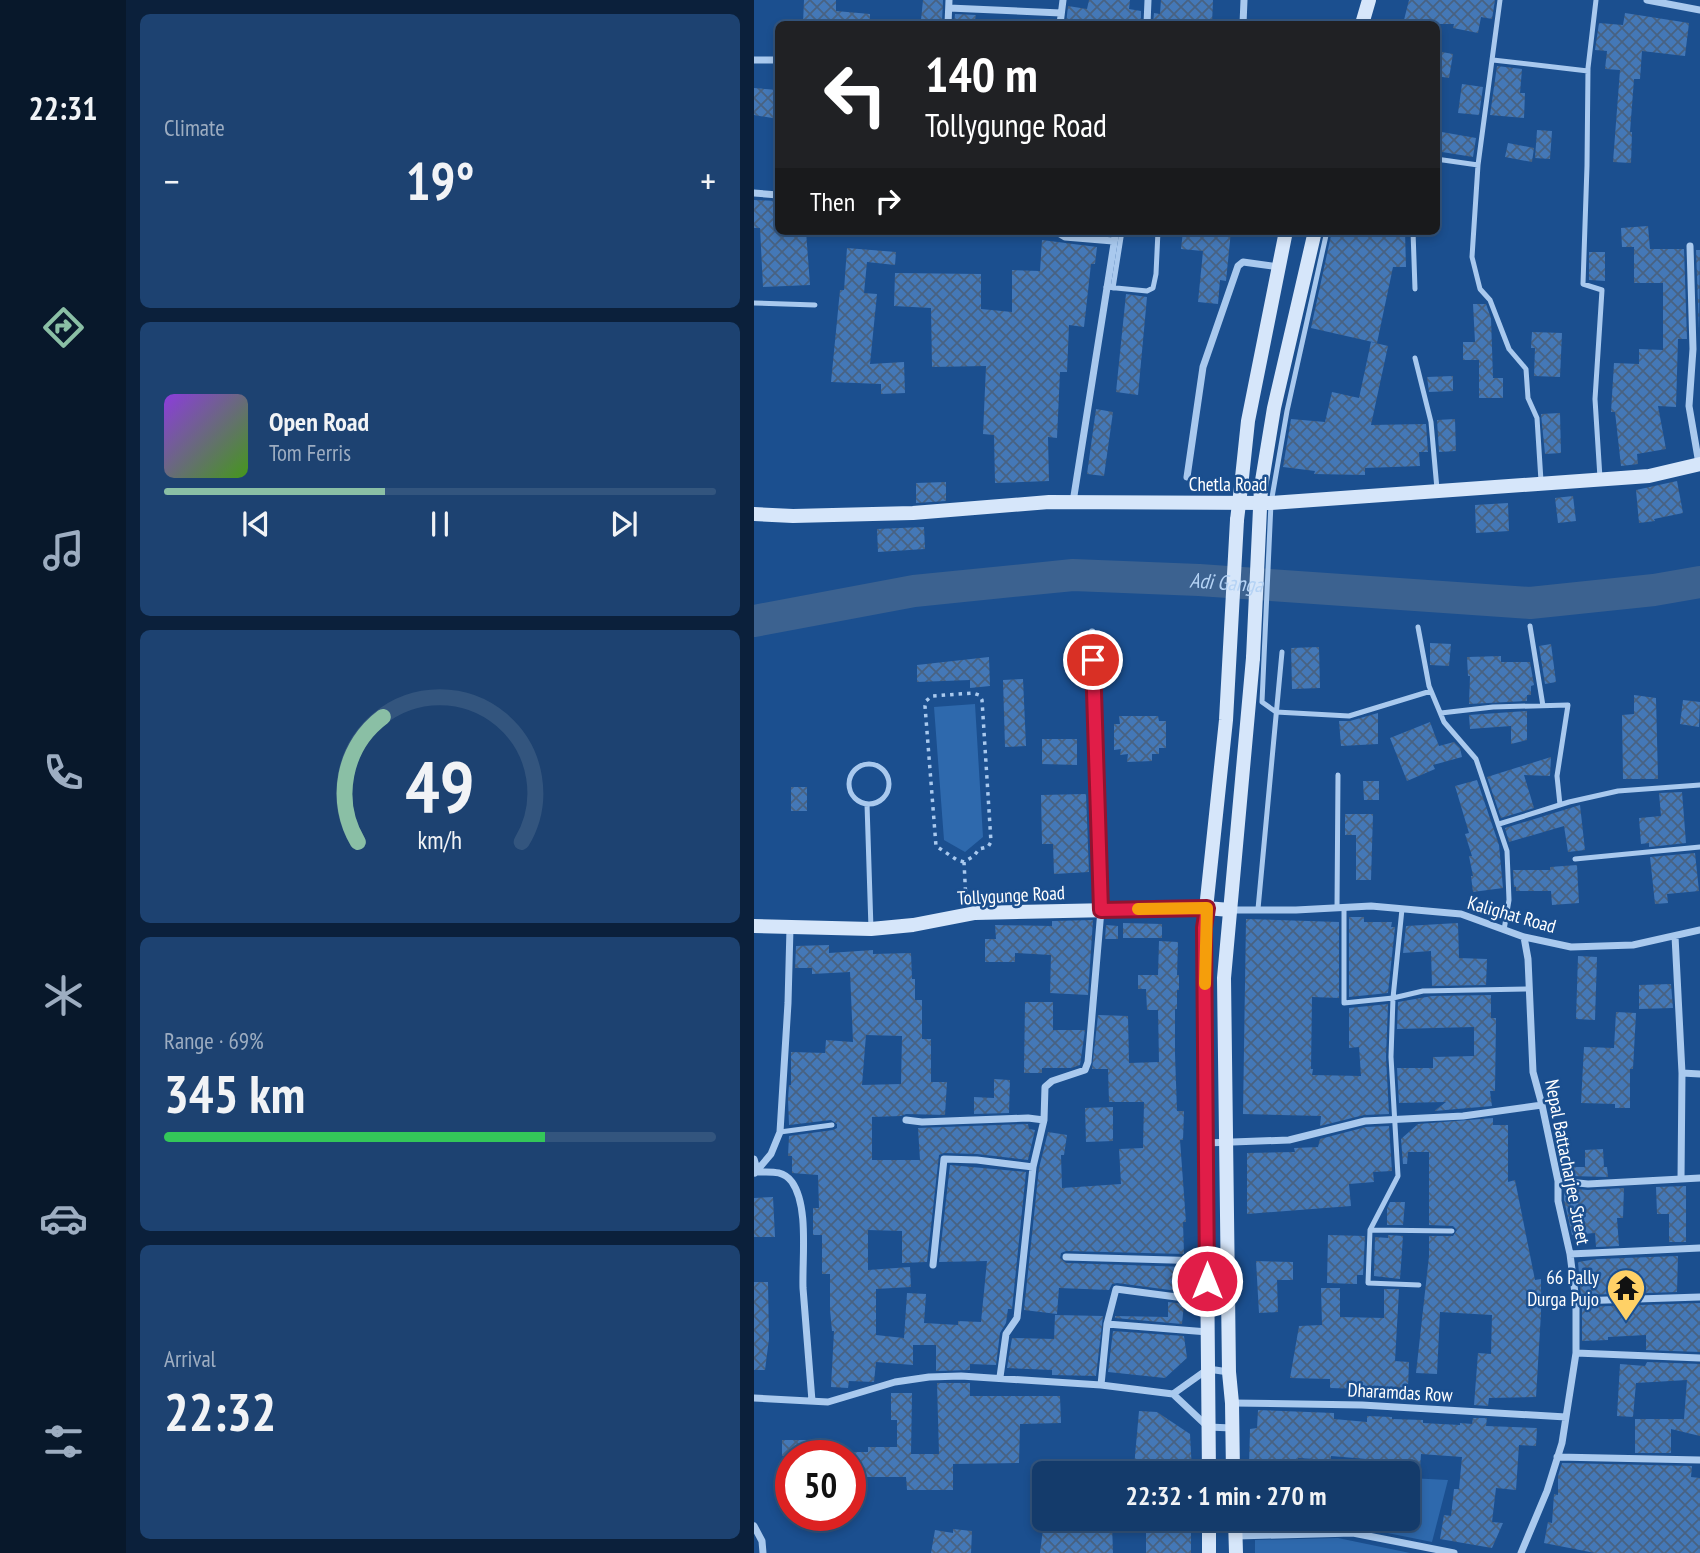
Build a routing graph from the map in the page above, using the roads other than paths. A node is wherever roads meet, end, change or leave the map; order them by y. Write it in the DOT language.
graph roads {
  1 [pos="1063,0"];
  2 [pos="1148,0"];
  3 [pos="1244,0"];
  4 [pos="1369,0"];
  5 [pos="1500,0"];
  6 [pos="1596,0"];
  7 [pos="1647,0"];
  8 [pos="949,4"];
  9 [pos="1700,10"];
  10 [pos="1061,13"];
  11 [pos="1060,21"];
  12 [pos="1147,21"];
  13 [pos="1243,21"];
  14 [pos="1363,21"];
  15 [pos="754,60"];
  16 [pos="775,60"];
  17 [pos="1493,60"];
  18 [pos="1588,71"];
  19 [pos="1440,160"];
  20 [pos="1478,165"];
  21 [pos="754,193"];
  22 [pos="775,195"];
  23 [pos="1061,235"];
  24 [pos="1115,235"];
  25 [pos="1121,235"];
  26 [pos="1158,235"];
  27 [pos="1285,235"];
  28 [pos="1314,235"];
  29 [pos="1326,235"];
  30 [pos="1413,235"];
  31 [pos="1113,242"];
  32 [pos="1690,246"];
  33 [pos="1279,267"];
  34 [pos="1110,288"];
  35 [pos="1415,289"];
  36 [pos="754,303"];
  37 [pos="815,306"];
  38 [pos="1416,358"];
  39 [pos="1700,464"];
  40 [pos="1187,477"];
  41 [pos="1601,480"];
  42 [pos="1541,484"];
  43 [pos="1437,491"];
  44 [pos="1073,503"];
  45 [pos="1270,503"];
  46 [pos="754,514"];
  47 [pos="1530,626"];
  48 [pos="1418,627"];
  49 [pos="1092,632"];
  50 [pos="1282,652"];
  51 [pos="1431,691"];
  52 [pos="1543,706"];
  53 [pos="1276,712"];
  54 [pos="1441,713"];
  55 [pos="1338,775"];
  56 [pos="1700,785"];
  57 [pos="867,804"];
  58 [pos="1560,805"];
  59 [pos="1499,824"];
  60 [pos="1700,847"];
  61 [pos="1575,859"];
  62 [pos="1207,908"];
  63 [pos="1341,908"];
  64 [pos="1402,908"];
  65 [pos="1257,909"];
  66 [pos="1101,910"];
  67 [pos="1230,910"];
  68 [pos="754,926"];
  69 [pos="790,927"];
  70 [pos="871,929"];
  71 [pos="1504,930"];
  72 [pos="1700,930"];
  73 [pos="1675,936"];
  74 [pos="1524,937"];
  75 [pos="1529,989"];
  76 [pos="1393,998"];
  77 [pos="1682,1073"];
  78 [pos="1700,1073"];
  79 [pos="1542,1105"];
  80 [pos="1394,1118"];
  81 [pos="906,1120"];
  82 [pos="1044,1120"];
  83 [pos="832,1125"];
  84 [pos="780,1132"];
  85 [pos="1206,1143"];
  86 [pos="1227,1143"];
  87 [pos="754,1159"];
  88 [pos="1033,1167"];
  89 [pos="756,1172"];
  90 [pos="1700,1178"];
  91 [pos="1681,1179"];
  92 [pos="1558,1181"];
  93 [pos="1370,1230"];
  94 [pos="1452,1231"];
  95 [pos="1700,1248"];
  96 [pos="1570,1254"];
  97 [pos="1066,1257"];
  98 [pos="1207,1261"];
  99 [pos="933,1265"];
  100 [pos="1419,1285"];
  101 [pos="1700,1297"];
  102 [pos="1207,1301"];
  103 [pos="1576,1301"];
  104 [pos="1107,1324"];
  105 [pos="1209,1332"];
  106 [pos="1576,1353"];
  107 [pos="1700,1358"];
  108 [pos="1208,1369"];
  109 [pos="1229,1372"];
  110 [pos="1000,1377"];
  111 [pos="1101,1385"];
  112 [pos="1173,1394"];
  113 [pos="754,1398"];
  114 [pos="812,1401"];
  115 [pos="1232,1403"];
  116 [pos="1566,1417"];
  117 [pos="1208,1427"];
  118 [pos="1232,1428"];
  119 [pos="1557,1457"];
  120 [pos="1700,1460"];
  121 [pos="1209,1461"];
  122 [pos="1233,1461"];
  123 [pos="754,1526"];
  124 [pos="1209,1531"];
  125 [pos="1235,1531"];
  126 [pos="1235,1536"];
  127 [pos="763,1553"];
  128 [pos="1209,1553"];
  129 [pos="1236,1553"];
  130 [pos="1455,1553"];
  131 [pos="1521,1553"];
  1 -- 10 [label="street"];
  2 -- 12 [label="street"];
  3 -- 13 [label="street"];
  4 -- 14 [label="main road"];
  5 -- 17 [label="lane"];
  6 -- 18 [label="lane"];
  7 -- 9 [label="street"];
  8 -- 10 [label="street"];
  10 -- 11 [label="street"];
  15 -- 16 [label="street"];
  17 -- 18 [label="lane"];
  17 -- 20 [label="lane"];
  18 -- 41 [label="lane"];
  19 -- 20 [label="lane"];
  20 -- 42 [label="lane"];
  21 -- 22 [label="street"];
  23 -- 31 [label="street"];
  24 -- 31 [label="street"];
  25 -- 34 [label="lane"];
  26 -- 34 [label="lane"];
  27 -- 33 [label="main road"];
  28 -- 67 [label="main road, bridge"];
  29 -- 45 [label="lane"];
  30 -- 35 [label="lane"];
  31 -- 34 [label="street"];
  32 -- 39 [label="street"];
  33 -- 40 [label="street"];
  33 -- 62 [label="main road, bridge"];
  34 -- 44 [label="street"];
  36 -- 37 [label="lane"];
  38 -- 43 [label="lane"];
  39 -- 41 [label="main road, Chetla Road"];
  41 -- 42 [label="main road, Chetla Road"];
  42 -- 43 [label="main road, Chetla Road"];
  43 -- 45 [label="main road, Chetla Road"];
  44 -- 45 [label="main road, Chetla Road"];
  44 -- 46 [label="main road, Chetla Road"];
  45 -- 53 [label="lane"];
  47 -- 52 [label="lane"];
  48 -- 51 [label="lane"];
  49 -- 66 [label="street"];
  50 -- 53 [label="lane"];
  51 -- 53 [label="lane"];
  51 -- 54 [label="lane"];
  52 -- 54 [label="lane"];
  52 -- 58 [label="lane"];
  53 -- 65 [label="lane"];
  54 -- 59 [label="lane"];
  55 -- 63 [label="lane"];
  56 -- 58 [label="lane"];
  57 -- 57 [label="lane"];
  57 -- 70 [label="lane"];
  58 -- 59 [label="lane"];
  59 -- 71 [label="lane"];
  60 -- 61 [label="lane"];
  62 -- 66 [label="main road, Tollygunge Road"];
  62 -- 67 [label="main road, Tollygunge Road"];
  62 -- 85 [label="main road"];
  63 -- 64 [label="street, Kalighat Road"];
  63 -- 65 [label="street, Kalighat Road"];
  63 -- 76 [label="lane"];
  64 -- 71 [label="street, Kalighat Road"];
  64 -- 76 [label="lane"];
  65 -- 67 [label="street, Kalighat Road"];
  66 -- 70 [label="main road, Tollygunge Road"];
  66 -- 82 [label="street"];
  67 -- 86 [label="main road"];
  68 -- 69 [label="main road, Tollygunge Road"];
  69 -- 70 [label="main road, Tollygunge Road"];
  69 -- 84 [label="street"];
  71 -- 74 [label="street, Kalighat Road"];
  72 -- 73 [label="street, Kalighat Road"];
  73 -- 74 [label="street, Kalighat Road"];
  73 -- 77 [label="street"];
  74 -- 75 [label="street, Nepal Battacharjee Street"];
  75 -- 76 [label="lane"];
  75 -- 79 [label="street, Nepal Battacharjee Street"];
  76 -- 80 [label="lane"];
  77 -- 78 [label="street"];
  77 -- 91 [label="street"];
  79 -- 80 [label="street"];
  79 -- 92 [label="street, Nepal Battacharjee Street"];
  80 -- 86 [label="street"];
  80 -- 93 [label="lane"];
  81 -- 82 [label="street"];
  82 -- 88 [label="street"];
  83 -- 84 [label="lane"];
  84 -- 89 [label="street"];
  85 -- 86 [label="street"];
  85 -- 98 [label="main road"];
  86 -- 109 [label="main road"];
  87 -- 89 [label="street"];
  88 -- 99 [label="street"];
  88 -- 110 [label="street"];
  89 -- 114 [label="street"];
  90 -- 91 [label="street"];
  91 -- 92 [label="street"];
  92 -- 96 [label="street, Nepal Battacharjee Street"];
  93 -- 94 [label="lane"];
  93 -- 100 [label="lane"];
  95 -- 96 [label="street"];
  96 -- 103 [label="street, Nepal Battacharjee Street"];
  97 -- 98 [label="street"];
  98 -- 102 [label="main road"];
  101 -- 103 [label="street"];
  102 -- 104 [label="street"];
  102 -- 105 [label="main road"];
  103 -- 106 [label="street, Nepal Battacharjee Street"];
  104 -- 105 [label="street"];
  104 -- 111 [label="street"];
  105 -- 108 [label="main road"];
  106 -- 107 [label="street"];
  106 -- 116 [label="street, Nepal Battacharjee Street"];
  108 -- 109 [label="street"];
  108 -- 112 [label="street"];
  108 -- 117 [label="main road"];
  109 -- 115 [label="main road"];
  110 -- 111 [label="street"];
  110 -- 114 [label="street"];
  111 -- 112 [label="street"];
  112 -- 117 [label="street"];
  113 -- 114 [label="street"];
  115 -- 116 [label="street, Dharamdas Row"];
  115 -- 118 [label="main road"];
  116 -- 119 [label="street, Nepal Battacharjee Street"];
  117 -- 118 [label="street"];
  117 -- 121 [label="main road"];
  118 -- 122 [label="main road"];
  119 -- 120 [label="street"];
  119 -- 131 [label="street, Nepal Battacharjee Street"];
  123 -- 127 [label="street"];
  124 -- 128 [label="main road"];
  125 -- 126 [label="main road"];
  126 -- 129 [label="main road"];
  126 -- 130 [label="street"];
}
